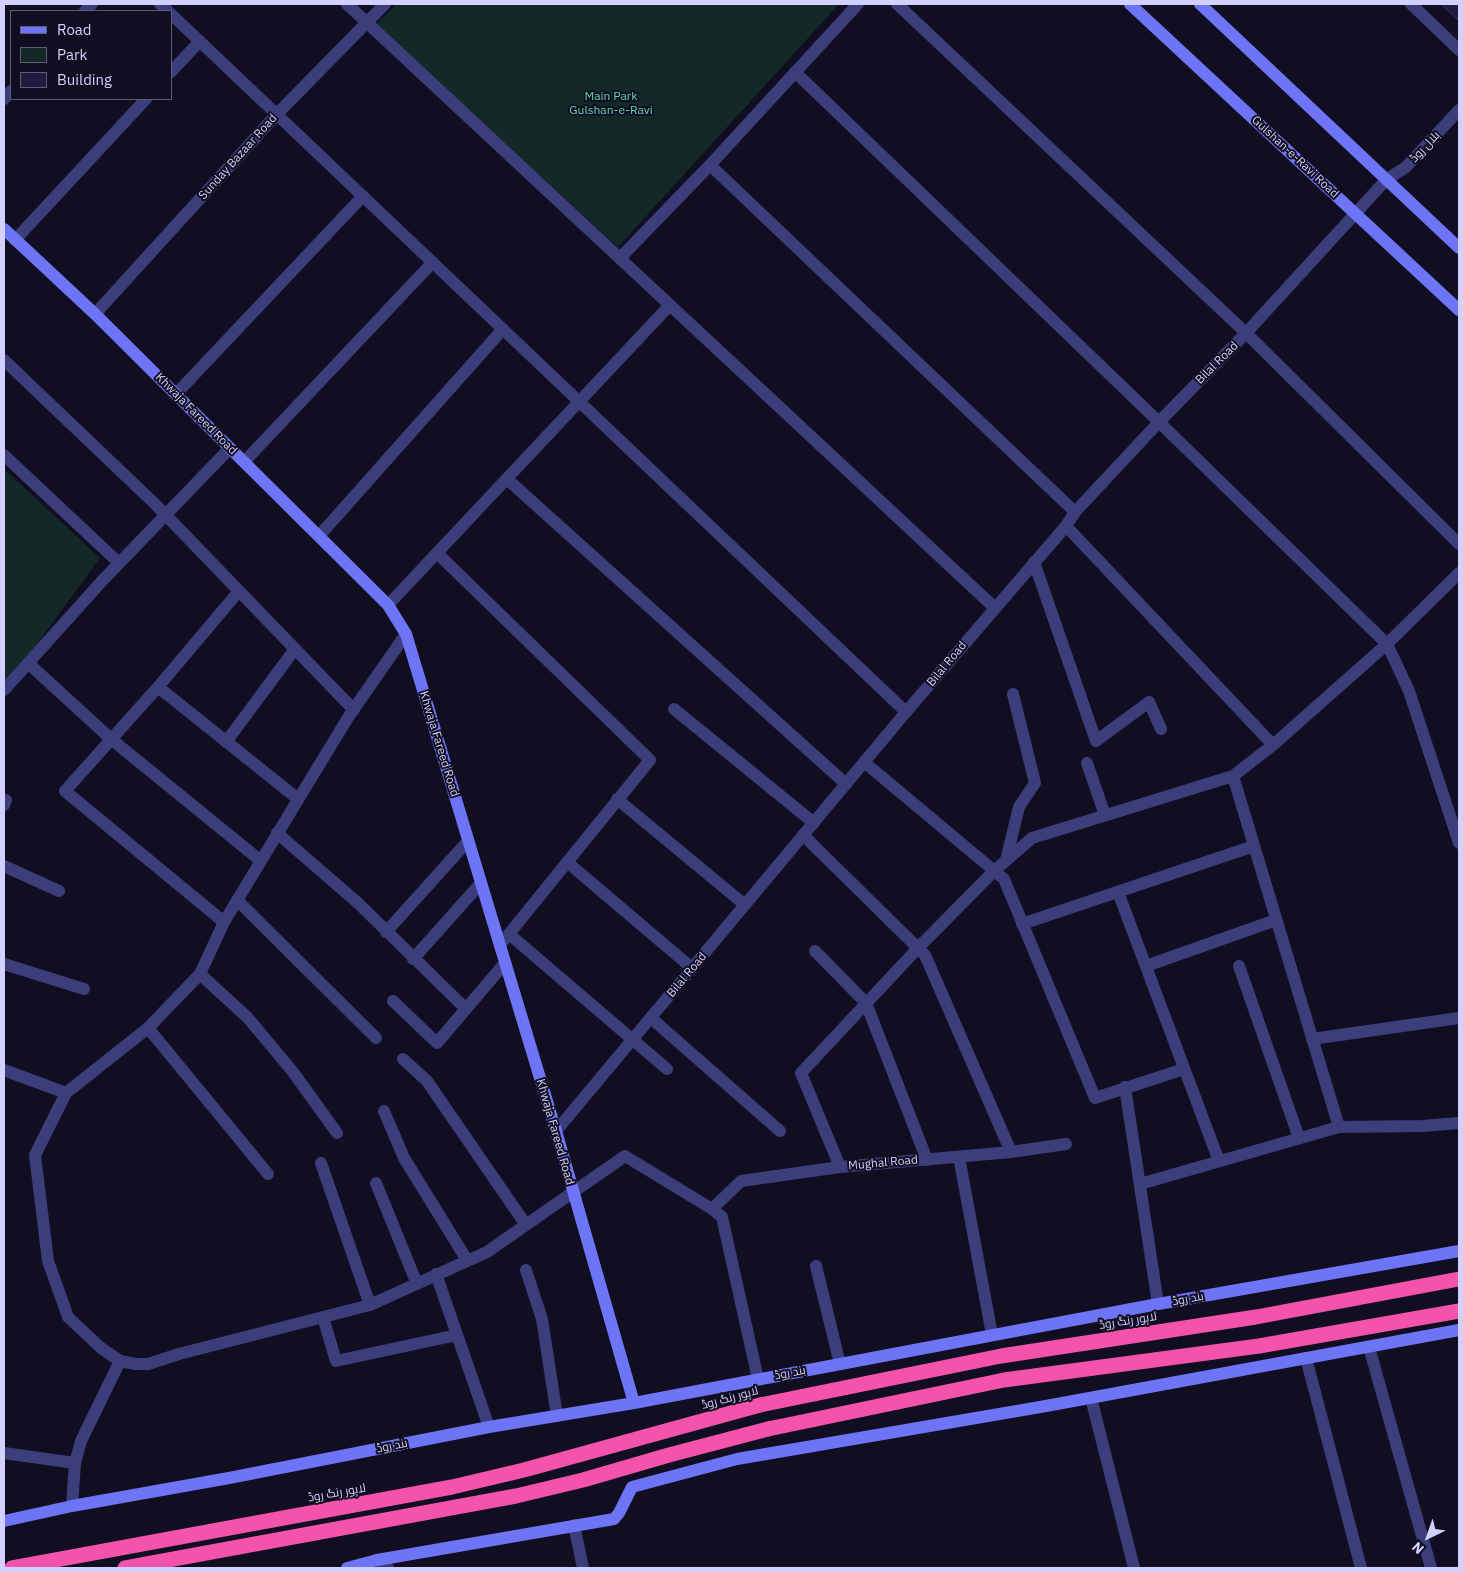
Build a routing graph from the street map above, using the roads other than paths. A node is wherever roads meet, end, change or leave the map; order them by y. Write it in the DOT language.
graph roads {
  1 [pos="347,4"];
  2 [pos="385,4"];
  3 [pos="858,4"];
  4 [pos="897,4"];
  5 [pos="1130,4"];
  6 [pos="1200,4"];
  7 [pos="1411,4"];
  8 [pos="172,15"];
  9 [pos="367,23"];
  10 [pos="200,41"];
  11 [pos="1459,50"];
  12 [pos="172,71"];
  13 [pos="794,72"];
  14 [pos="145,100"];
  15 [pos="1459,110"];
  16 [pos="277,114"];
  17 [pos="710,165"];
  18 [pos="1386,180"];
  19 [pos="363,196"];
  20 [pos="1356,213"];
  21 [pos="8,236"];
  22 [pos="1459,248"];
  23 [pos="620,258"];
  24 [pos="433,262"];
  25 [pos="670,305"];
  26 [pos="1459,310"];
  27 [pos="95,314"];
  28 [pos="503,329"];
  29 [pos="1246,333"];
  30 [pos="4,360"];
  31 [pos="176,394"];
  32 [pos="579,402"];
  33 [pos="1159,422"];
  34 [pos="230,448"];
  35 [pos="4,455"];
  36 [pos="244,462"];
  37 [pos="507,479"];
  38 [pos="1076,512"];
  39 [pos="165,514"];
  40 [pos="1066,526"];
  41 [pos="319,536"];
  42 [pos="1459,544"];
  43 [pos="437,553"];
  44 [pos="1034,562"];
  45 [pos="119,563"];
  46 [pos="1459,573"];
  47 [pos="239,591"];
  48 [pos="388,605"];
  49 [pos="995,608"];
  50 [pos="406,634"];
  51 [pos="1387,644"];
  52 [pos="295,649"];
  53 [pos="28,663"];
  54 [pos="158,687"];
  55 [pos="4,690"];
  56 [pos="1013,694"];
  57 [pos="674,709"];
  58 [pos="354,710"];
  59 [pos="906,712"];
  60 [pos="1161,729"];
  61 [pos="111,739"];
  62 [pos="226,742"];
  63 [pos="1273,745"];
  64 [pos="864,762"];
  65 [pos="1087,763"];
  66 [pos="1233,776"];
  67 [pos="846,784"];
  68 [pos="298,799"];
  69 [pos="617,799"];
  70 [pos="1106,815"];
  71 [pos="814,823"];
  72 [pos="277,833"];
  73 [pos="803,835"];
  74 [pos="468,841"];
  75 [pos="1459,843"];
  76 [pos="1254,846"];
  77 [pos="1006,860"];
  78 [pos="260,861"];
  79 [pos="567,862"];
  80 [pos="4,866"];
  81 [pos="994,871"];
  82 [pos="481,883"];
  83 [pos="59,891"];
  84 [pos="1118,892"];
  85 [pos="237,900"];
  86 [pos="745,905"];
  87 [pos="1276,920"];
  88 [pos="224,922"];
  89 [pos="1022,924"];
  90 [pos="386,932"];
  91 [pos="509,934"];
  92 [pos="500,945"];
  93 [pos="918,948"];
  94 [pos="815,951"];
  95 [pos="413,959"];
  96 [pos="504,963"];
  97 [pos="4,964"];
  98 [pos="1146,966"];
  99 [pos="1239,966"];
  100 [pos="692,968"];
  101 [pos="200,974"];
  102 [pos="84,989"];
  103 [pos="392,1001"];
  104 [pos="866,1003"];
  105 [pos="465,1008"];
  106 [pos="651,1018"];
  107 [pos="1459,1018"];
  108 [pos="148,1028"];
  109 [pos="376,1038"];
  110 [pos="1312,1039"];
  111 [pos="632,1040"];
  112 [pos="404,1059"];
  113 [pos="667,1069"];
  114 [pos="1184,1069"];
  115 [pos="4,1070"];
  116 [pos="1125,1088"];
  117 [pos="66,1093"];
  118 [pos="384,1111"];
  119 [pos="1459,1123"];
  120 [pos="1339,1127"];
  121 [pos="556,1131"];
  122 [pos="780,1131"];
  123 [pos="337,1132"];
  124 [pos="1299,1138"];
  125 [pos="1066,1144"];
  126 [pos="1011,1152"];
  127 [pos="959,1157"];
  128 [pos="927,1160"];
  129 [pos="1219,1161"];
  130 [pos="321,1163"];
  131 [pos="840,1167"];
  132 [pos="268,1174"];
  133 [pos="376,1183"];
  134 [pos="1140,1184"];
  135 [pos="573,1192"];
  136 [pos="712,1209"];
  137 [pos="526,1225"];
  138 [pos="1459,1251"];
  139 [pos="467,1260"];
  140 [pos="816,1266"];
  141 [pos="526,1270"];
  142 [pos="436,1274"];
  143 [pos="1459,1279"];
  144 [pos="417,1284"];
  145 [pos="1158,1304"];
  146 [pos="370,1305"];
  147 [pos="1459,1311"];
  148 [pos="323,1317"];
  149 [pos="1459,1330"];
  150 [pos="457,1335"];
  151 [pos="992,1335"];
  152 [pos="1369,1347"];
  153 [pos="1306,1358"];
  154 [pos="120,1361"];
  155 [pos="840,1364"];
  156 [pos="758,1380"];
  157 [pos="1092,1398"];
  158 [pos="634,1403"];
  159 [pos="557,1416"];
  160 [pos="489,1427"];
  161 [pos="4,1453"];
  162 [pos="75,1463"];
  163 [pos="72,1506"];
  164 [pos="4,1521"];
  165 [pos="574,1525"];
  166 [pos="377,1560"];
  167 [pos="12,1568"];
  168 [pos="125,1568"];
  169 [pos="347,1568"];
  170 [pos="388,1568"];
  171 [pos="584,1568"];
  172 [pos="1134,1568"];
  173 [pos="1360,1568"];
  174 [pos="1431,1568"];
  1 -- 9 [label="street"];
  2 -- 9 [label="street, Sunday Bazaar Road"];
  3 -- 13 [label="street"];
  4 -- 29 [label="street"];
  5 -- 20 [label="main road, Gulshan-e-Ravi Road"];
  6 -- 18 [label="main road"];
  7 -- 11 [label="street"];
  8 -- 10 [label="street"];
  9 -- 16 [label="street, Sunday Bazaar Road"];
  9 -- 23 [label="street"];
  10 -- 12 [label="street"];
  10 -- 16 [label="street"];
  13 -- 17 [label="street"];
  13 -- 33 [label="street"];
  14 -- 21 [label="street"];
  15 -- 18 [label="street, بلال روڈ"];
  16 -- 19 [label="street"];
  16 -- 27 [label="street, Sunday Bazaar Road"];
  17 -- 23 [label="street"];
  17 -- 38 [label="street"];
  18 -- 20 [label="street, بلال روڈ"];
  18 -- 22 [label="main road"];
  19 -- 24 [label="street"];
  19 -- 31 [label="street"];
  20 -- 26 [label="main road, Gulshan-e-Ravi Road"];
  20 -- 29 [label="street, Bilal Road"];
  21 -- 27 [label="main road, Khwaja Fareed Road"];
  23 -- 25 [label="street"];
  24 -- 28 [label="street"];
  24 -- 36 [label="street"];
  25 -- 32 [label="street"];
  25 -- 49 [label="street"];
  27 -- 31 [label="main road, Khwaja Fareed Road"];
  28 -- 32 [label="street"];
  28 -- 41 [label="street"];
  29 -- 33 [label="street, Bilal Road"];
  29 -- 42 [label="street"];
  30 -- 39 [label="street"];
  31 -- 34 [label="main road, Khwaja Fareed Road"];
  32 -- 37 [label="street"];
  32 -- 59 [label="street"];
  33 -- 38 [label="street, Bilal Road"];
  33 -- 51 [label="street"];
  34 -- 36 [label="main road, Khwaja Fareed Road"];
  34 -- 39 [label="street"];
  35 -- 45 [label="street"];
  36 -- 41 [label="main road, Khwaja Fareed Road"];
  37 -- 43 [label="street"];
  37 -- 67 [label="street"];
  38 -- 40 [label="street, Bilal Road"];
  39 -- 45 [label="street"];
  39 -- 47 [label="street"];
  40 -- 44 [label="street, Bilal Road"];
  40 -- 63 [label="street"];
  41 -- 48 [label="main road, Khwaja Fareed Road"];
  43 -- 48 [label="street"];
  43 -- 69 [label="street"];
  44 -- 49 [label="street, Bilal Road"];
  44 -- 60 [label="street"];
  45 -- 53 [label="street"];
  46 -- 51 [label="street"];
  47 -- 52 [label="street"];
  47 -- 54 [label="street"];
  48 -- 50 [label="main road, Khwaja Fareed Road"];
  49 -- 59 [label="street, Bilal Road"];
  50 -- 58 [label="street"];
  50 -- 74 [label="main road, Khwaja Fareed Road"];
  51 -- 63 [label="street"];
  51 -- 75 [label="street"];
  52 -- 58 [label="street"];
  52 -- 62 [label="street"];
  53 -- 55 [label="street"];
  53 -- 61 [label="street"];
  54 -- 61 [label="street"];
  54 -- 62 [label="street"];
  56 -- 77 [label="street"];
  57 -- 71 [label="street"];
  58 -- 68 [label="street"];
  59 -- 64 [label="street, Bilal Road"];
  61 -- 78 [label="street"];
  61 -- 88 [label="street"];
  62 -- 68 [label="street"];
  63 -- 66 [label="street"];
  64 -- 67 [label="street, Bilal Road"];
  64 -- 81 [label="street"];
  65 -- 70 [label="street"];
  66 -- 70 [label="street"];
  66 -- 76 [label="street"];
  67 -- 71 [label="street, Bilal Road"];
  68 -- 72 [label="street"];
  69 -- 79 [label="street"];
  69 -- 86 [label="street"];
  70 -- 77 [label="street"];
  71 -- 73 [label="street, Bilal Road"];
  72 -- 78 [label="street"];
  72 -- 90 [label="street"];
  73 -- 86 [label="street, Bilal Road"];
  73 -- 93 [label="street"];
  74 -- 82 [label="main road, Khwaja Fareed Road"];
  74 -- 90 [label="street"];
  76 -- 84 [label="street"];
  76 -- 87 [label="street"];
  77 -- 81 [label="street"];
  78 -- 85 [label="street"];
  79 -- 91 [label="street"];
  79 -- 100 [label="street"];
  80 -- 83 [label="street"];
  81 -- 89 [label="street"];
  81 -- 93 [label="street"];
  82 -- 92 [label="main road, Khwaja Fareed Road"];
  82 -- 95 [label="street"];
  84 -- 89 [label="street"];
  84 -- 98 [label="street"];
  85 -- 88 [label="street"];
  85 -- 109 [label="street"];
  86 -- 100 [label="street, Bilal Road"];
  87 -- 98 [label="street"];
  87 -- 110 [label="street"];
  88 -- 101 [label="street"];
  89 -- 116 [label="street"];
  90 -- 95 [label="street"];
  91 -- 92 [label="street"];
  91 -- 111 [label="street"];
  92 -- 96 [label="main road, Khwaja Fareed Road"];
  93 -- 104 [label="street"];
  93 -- 126 [label="street"];
  94 -- 104 [label="street"];
  95 -- 105 [label="street"];
  96 -- 105 [label="street"];
  96 -- 121 [label="main road, Khwaja Fareed Road"];
  97 -- 102 [label="street"];
  98 -- 114 [label="street"];
  99 -- 124 [label="street"];
  100 -- 106 [label="street, Bilal Road"];
  101 -- 108 [label="street"];
  101 -- 123 [label="street"];
  103 -- 105 [label="street"];
  104 -- 128 [label="street"];
  104 -- 131 [label="street"];
  106 -- 111 [label="street, Bilal Road"];
  106 -- 122 [label="street"];
  107 -- 110 [label="street"];
  108 -- 117 [label="street"];
  108 -- 132 [label="street"];
  110 -- 120 [label="street"];
  111 -- 113 [label="street"];
  111 -- 121 [label="street, Bilal Road"];
  112 -- 137 [label="street"];
  114 -- 116 [label="street"];
  114 -- 129 [label="street"];
  115 -- 117 [label="street"];
  116 -- 134 [label="street"];
  117 -- 154 [label="street"];
  118 -- 139 [label="street"];
  119 -- 120 [label="street"];
  120 -- 124 [label="street"];
  121 -- 135 [label="main road, Khwaja Fareed Road"];
  124 -- 129 [label="street"];
  125 -- 126 [label="street, Mughal Road"];
  126 -- 127 [label="street, Mughal Road"];
  127 -- 128 [label="street, Mughal Road"];
  127 -- 151 [label="street"];
  128 -- 131 [label="street, Mughal Road"];
  129 -- 134 [label="street"];
  130 -- 146 [label="street"];
  131 -- 136 [label="street, Mughal Road"];
  133 -- 144 [label="street"];
  134 -- 145 [label="street"];
  135 -- 136 [label="street"];
  135 -- 137 [label="street"];
  135 -- 158 [label="main road, Khwaja Fareed Road"];
  136 -- 156 [label="street"];
  137 -- 139 [label="street"];
  138 -- 145 [label="main road, بند روڈ"];
  139 -- 142 [label="street"];
  140 -- 155 [label="street"];
  141 -- 159 [label="street"];
  142 -- 144 [label="street"];
  142 -- 150 [label="street"];
  143 -- 167 [label="highway, لاہور رنگ روڈ, bridge"];
  144 -- 146 [label="street"];
  145 -- 151 [label="main road, بند روڈ"];
  146 -- 148 [label="street"];
  147 -- 168 [label="highway, bridge"];
  148 -- 150 [label="street"];
  148 -- 154 [label="street"];
  149 -- 152 [label="main road"];
  150 -- 160 [label="street"];
  151 -- 155 [label="main road, بند روڈ"];
  152 -- 153 [label="main road"];
  152 -- 174 [label="street"];
  153 -- 157 [label="main road"];
  153 -- 173 [label="street"];
  154 -- 162 [label="street"];
  155 -- 156 [label="main road, بند روڈ"];
  156 -- 158 [label="main road, بند روڈ"];
  157 -- 165 [label="main road"];
  157 -- 172 [label="street"];
  158 -- 159 [label="main road, بند روڈ"];
  159 -- 160 [label="main road, بند روڈ"];
  160 -- 163 [label="main road, بند روڈ"];
  161 -- 162 [label="street"];
  162 -- 163 [label="street"];
  163 -- 164 [label="main road, بند روڈ"];
  165 -- 166 [label="main road"];
  165 -- 171 [label="street"];
  166 -- 169 [label="main road"];
  166 -- 170 [label="street"];
}
